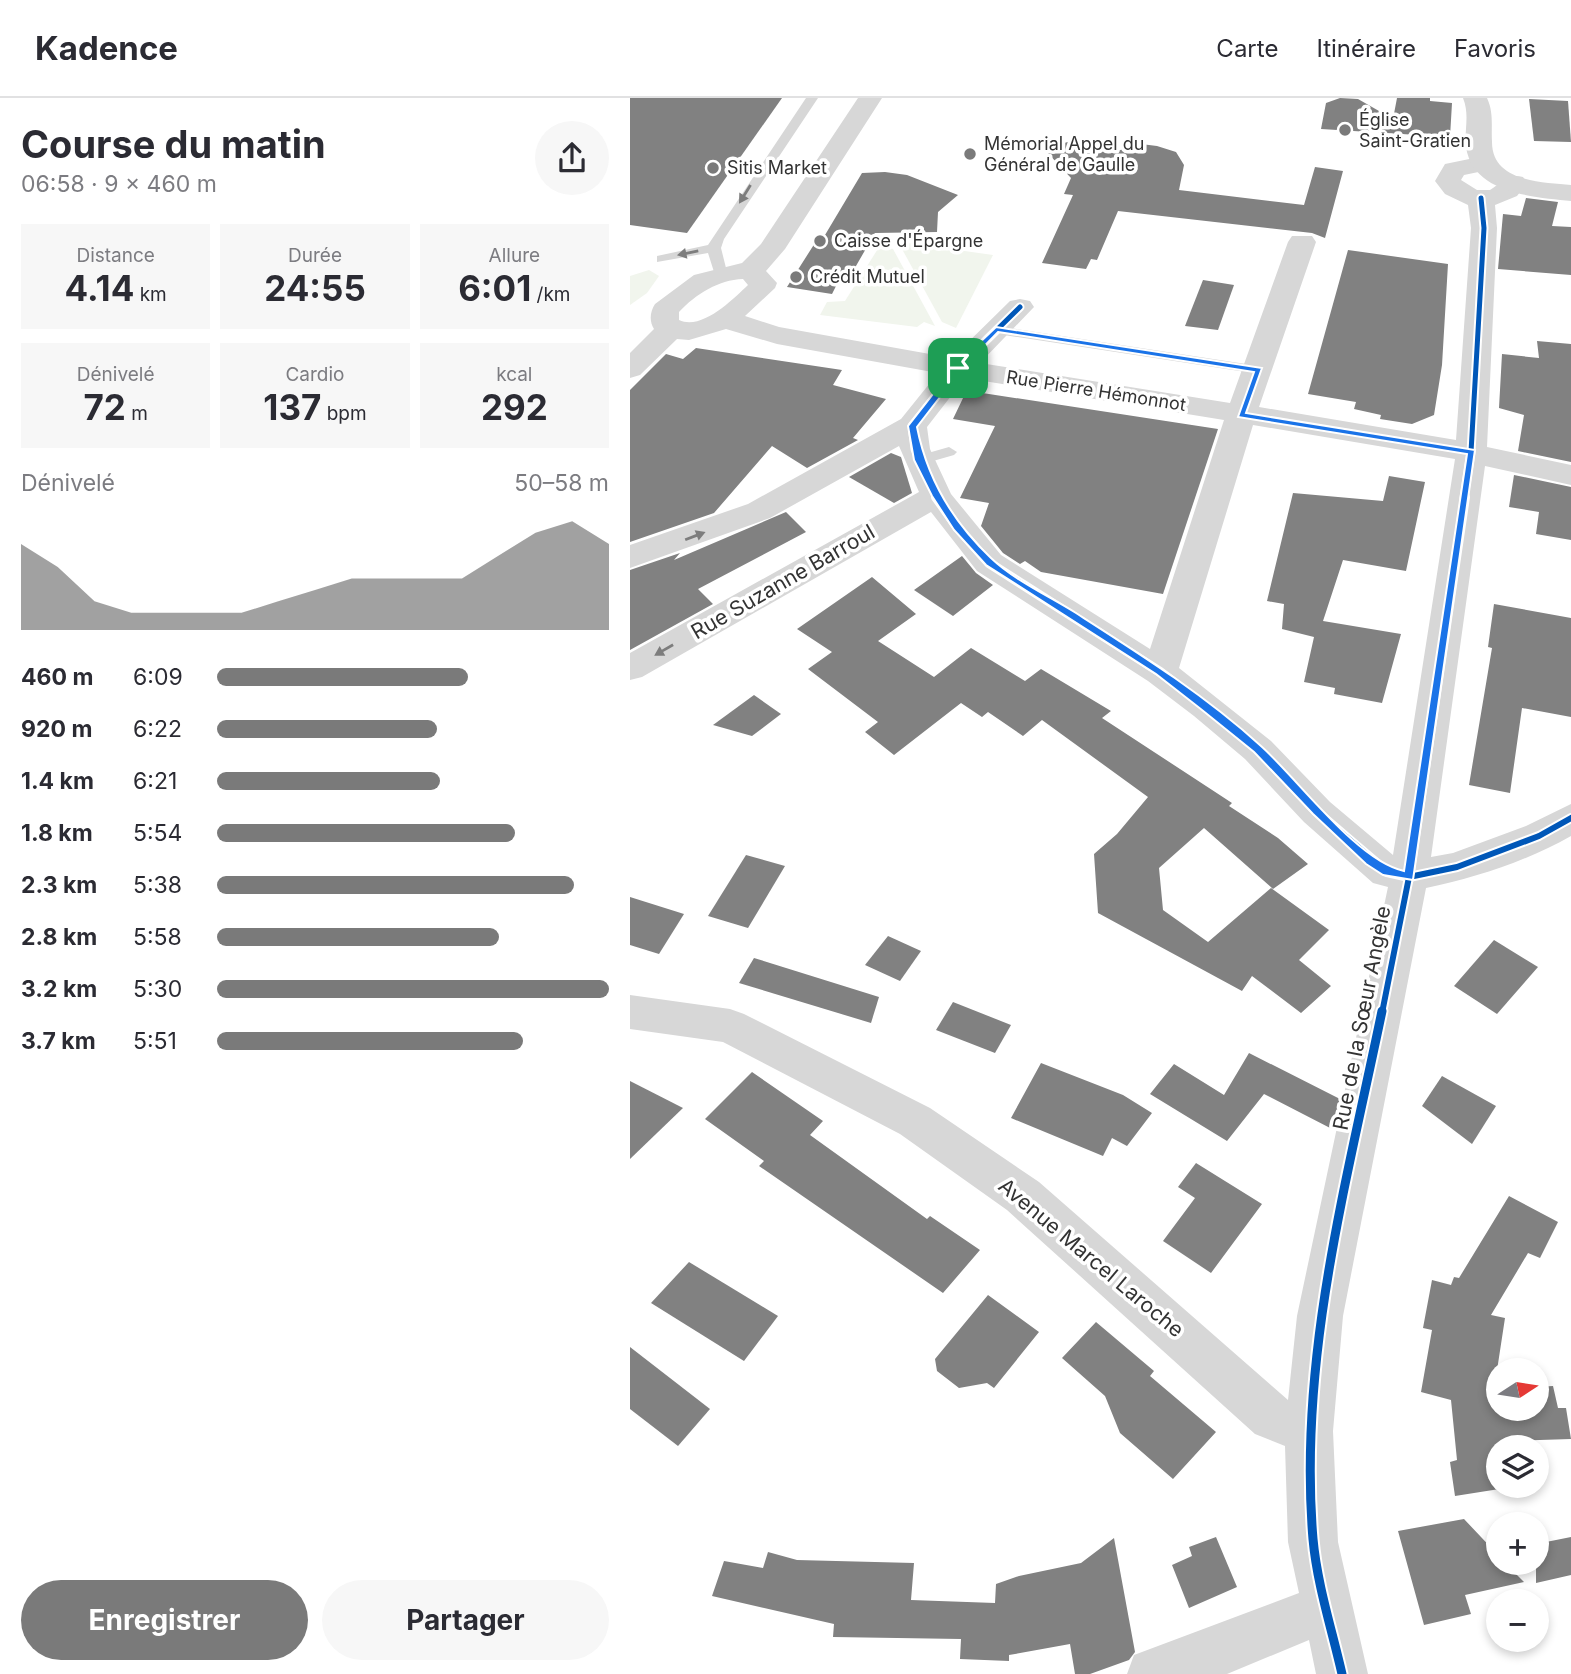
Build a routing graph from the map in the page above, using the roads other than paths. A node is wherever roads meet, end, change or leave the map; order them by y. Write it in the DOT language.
graph roads {
  1 [pos="812,98"];
  2 [pos="870,98"];
  3 [pos="1481,103"];
  4 [pos="1484,164"];
  5 [pos="1514,183"];
  6 [pos="1571,193"];
  7 [pos="1480,198"];
  8 [pos="1303,242"];
  9 [pos="662,259"];
  10 [pos="717,260"];
  11 [pos="750,271"];
  12 [pos="1020,307"];
  13 [pos="724,317"];
  14 [pos="996,330"];
  15 [pos="645,339"];
  16 [pos="958,368"];
  17 [pos="1259,370"];
  18 [pos="1241,415"];
  19 [pos="912,426"];
  20 [pos="1471,452"];
  21 [pos="1571,475"];
  22 [pos="936,496"];
  23 [pos="630,557"];
  24 [pos="630,668"];
  25 [pos="1160,672"];
  26 [pos="1571,818"];
  27 [pos="1409,877"];
  28 [pos="630,1012"];
  29 [pos="1309,1431"];
  30 [pos="1326,1607"];
  31 [pos="1153,1674"];
  32 [pos="1342,1674"];
  1 -- 10 [label="lane, one-way"];
  2 -- 11 [label="street"];
  3 -- 4 [label="street"];
  4 -- 5 [label="street"];
  4 -- 7 [label="street"];
  5 -- 6 [label="street"];
  5 -- 7 [label="street"];
  7 -- 20 [label="street, Rue de la Sœur Angèle"];
  8 -- 17 [label="street"];
  10 -- 9 [label="lane, one-way"];
  10 -- 11 [label="street"];
  10 -- 15 [label="street"];
  11 -- 13 [label="street"];
  12 -- 14 [label="street"];
  13 -- 15 [label="street"];
  13 -- 16 [label="street, Rue Pierre Hémonnot"];
  14 -- 16 [label="street"];
  14 -- 17 [label="lane"];
  16 -- 18 [label="street, Rue Pierre Hémonnot"];
  16 -- 19 [label="street"];
  17 -- 18 [label="street"];
  18 -- 20 [label="street, Rue Pierre Hémonnot"];
  18 -- 25 [label="street"];
  19 -- 22 [label="street"];
  23 -- 19 [label="street, one-way"];
  20 -- 21 [label="street, Rue Pierre Hémonnot"];
  20 -- 27 [label="street, Rue de la Sœur Angèle"];
  22 -- 24 [label="street, Rue Suzanne Barroul, one-way"];
  22 -- 25 [label="street"];
  25 -- 27 [label="street"];
  26 -- 27 [label="street"];
  27 -- 29 [label="street, Rue de la Sœur Angèle"];
  28 -- 29 [label="street, Avenue Marcel Laroche"];
  29 -- 30 [label="street, Rue de la Sœur Angèle"];
  30 -- 31 [label="street"];
  30 -- 32 [label="street, Rue de la Sœur Angèle"];
}
